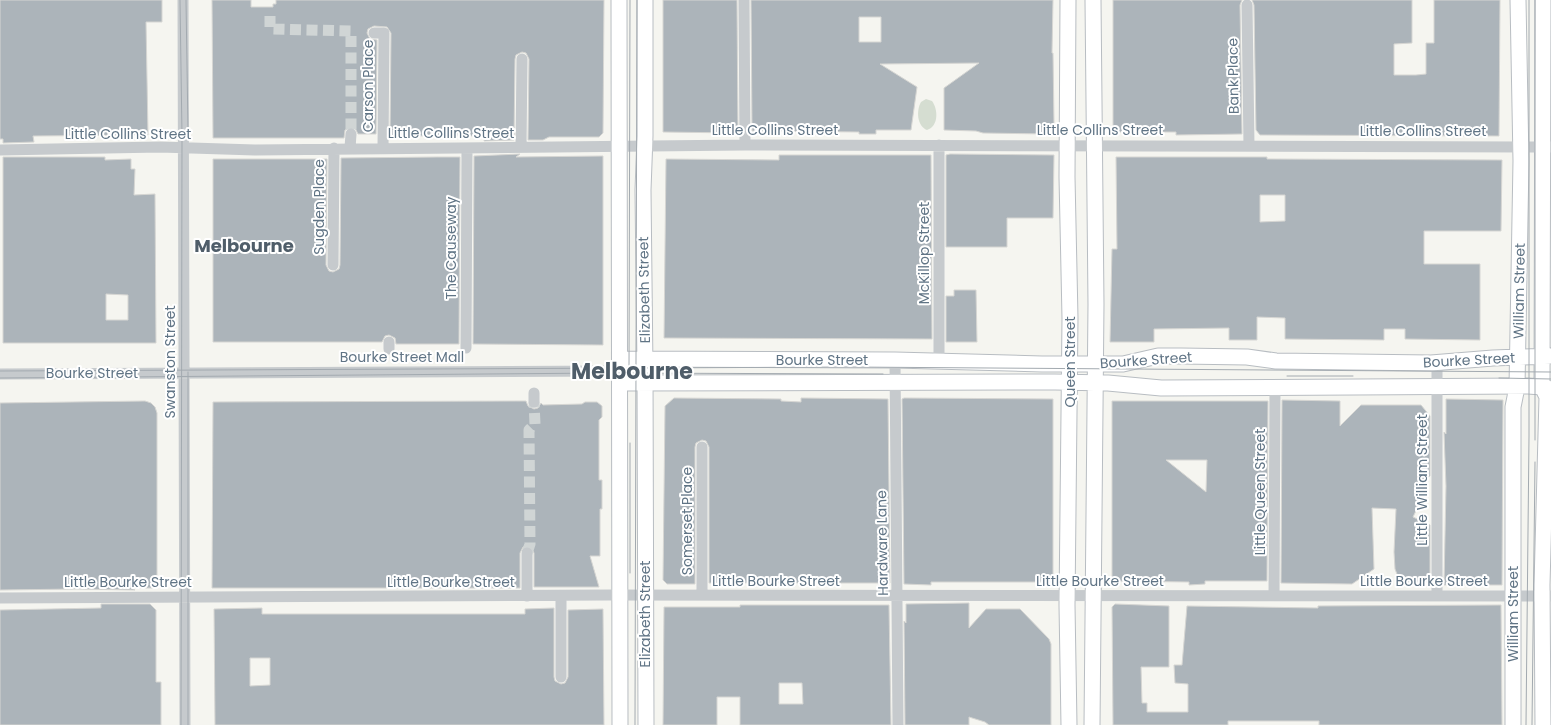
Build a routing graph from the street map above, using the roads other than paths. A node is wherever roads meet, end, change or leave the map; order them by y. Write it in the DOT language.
graph roads {
  1 [pos="183,0"];
  2 [pos="619,0"];
  3 [pos="645,0"];
  4 [pos="744,0"];
  5 [pos="1068,0"];
  6 [pos="1093,0"];
  7 [pos="1518,0"];
  8 [pos="1543,0"];
  9 [pos="1247,5"];
  10 [pos="1068,16"];
  11 [pos="1094,16"];
  12 [pos="374,33"];
  13 [pos="522,59"];
  14 [pos="351,134"];
  15 [pos="745,145"];
  16 [pos="939,145"];
  17 [pos="1067,145"];
  18 [pos="1094,146"];
  19 [pos="1249,146"];
  20 [pos="1520,146"];
  21 [pos="619,147"];
  22 [pos="644,147"];
  23 [pos="1546,147"];
  24 [pos="334,148"];
  25 [pos="350,148"];
  26 [pos="383,148"];
  27 [pos="467,148"];
  28 [pos="521,148"];
  29 [pos="185,149"];
  30 [pos="0,150"];
  31 [pos="1546,234"];
  32 [pos="333,265"];
  33 [pos="466,348"];
  34 [pos="1547,356"];
  35 [pos="1518,357"];
  36 [pos="645,359"];
  37 [pos="896,360"];
  38 [pos="939,361"];
  39 [pos="1095,363"];
  40 [pos="1437,363"];
  41 [pos="1068,364"];
  42 [pos="619,371"];
  43 [pos="185,373"];
  44 [pos="0,374"];
  45 [pos="896,382"];
  46 [pos="1068,382"];
  47 [pos="645,383"];
  48 [pos="1094,383"];
  49 [pos="1517,386"];
  50 [pos="1437,387"];
  51 [pos="1275,388"];
  52 [pos="1547,388"];
  53 [pos="1094,427"];
  54 [pos="1070,428"];
  55 [pos="702,447"];
  56 [pos="527,553"];
  57 [pos="620,595"];
  58 [pos="645,595"];
  59 [pos="702,595"];
  60 [pos="527,596"];
  61 [pos="561,596"];
  62 [pos="898,596"];
  63 [pos="1068,596"];
  64 [pos="1094,596"];
  65 [pos="1274,596"];
  66 [pos="1437,596"];
  67 [pos="1514,596"];
  68 [pos="1547,596"];
  69 [pos="0,598"];
  70 [pos="184,598"];
  71 [pos="561,677"];
  72 [pos="185,725"];
  73 [pos="620,725"];
  74 [pos="646,725"];
  75 [pos="898,725"];
  76 [pos="1069,725"];
  77 [pos="1092,725"];
  78 [pos="1513,725"];
  79 [pos="1543,725"];
  1 -- 29 [label="street, Swanston Street"];
  2 -- 21 [label="street, Elizabeth Street"];
  3 -- 22 [label="street, Elizabeth Street"];
  4 -- 15 [label="street"];
  5 -- 10 [label="street, Queen Street"];
  6 -- 11 [label="street, Queen Street"];
  7 -- 20 [label="street, William Street"];
  8 -- 23 [label="street, William Street"];
  9 -- 19 [label="street, Bank Place"];
  10 -- 11 [label="street"];
  10 -- 17 [label="street, Queen Street"];
  11 -- 18 [label="street, Queen Street"];
  12 -- 26 [label="street, Carson Place"];
  13 -- 28 [label="street"];
  14 -- 25 [label="street"];
  15 -- 16 [label="street, Little Collins Street"];
  15 -- 22 [label="street, Little Collins Street"];
  16 -- 17 [label="street, Little Collins Street"];
  16 -- 38 [label="street, McKillop Street"];
  17 -- 18 [label="street, Little Collins Street"];
  17 -- 41 [label="street, Queen Street"];
  18 -- 19 [label="street, Little Collins Street"];
  18 -- 39 [label="street, Queen Street"];
  19 -- 20 [label="street, Little Collins Street"];
  20 -- 23 [label="street, Little Collins Street"];
  20 -- 35 [label="street, William Street"];
  21 -- 22 [label="street, Little Collins Street"];
  21 -- 28 [label="street, Little Collins Street"];
  21 -- 42 [label="street, Elizabeth Street"];
  22 -- 36 [label="street, Elizabeth Street"];
  23 -- 31 [label="street, William Street"];
  24 -- 25 [label="street, Little Collins Street"];
  24 -- 29 [label="street, Little Collins Street"];
  24 -- 32 [label="street, Sugden Place"];
  25 -- 26 [label="street, Little Collins Street"];
  26 -- 27 [label="street, Little Collins Street"];
  27 -- 28 [label="street, Little Collins Street"];
  27 -- 33 [label="street, The Causeway"];
  29 -- 30 [label="street, Little Collins Street"];
  29 -- 43 [label="street, Swanston Street"];
  31 -- 34 [label="street, William Street"];
  34 -- 35 [label="street, Bourke Street"];
  34 -- 52 [label="street, William Street"];
  35 -- 40 [label="street, Bourke Street"];
  35 -- 49 [label="street, William Street"];
  36 -- 37 [label="street, Bourke Street"];
  36 -- 42 [label="street, Bourke Street"];
  36 -- 47 [label="street, Elizabeth Street"];
  37 -- 38 [label="street, Bourke Street"];
  37 -- 45 [label="street, Hardware Lane"];
  38 -- 41 [label="street, Bourke Street"];
  39 -- 40 [label="street, Bourke Street"];
  39 -- 41 [label="street, Bourke Street"];
  39 -- 48 [label="street, Queen Street"];
  40 -- 50 [label="street, Little William Street"];
  41 -- 46 [label="street, Queen Street"];
  42 -- 43 [label="street, Bourke Street Mall"];
  42 -- 47 [label="street, Bourke Street"];
  42 -- 57 [label="street, Elizabeth Street"];
  43 -- 44 [label="street, Bourke Street"];
  43 -- 70 [label="street, Swanston Street"];
  45 -- 46 [label="street, Bourke Street"];
  45 -- 47 [label="street, Bourke Street"];
  45 -- 62 [label="street, Hardware Lane"];
  46 -- 48 [label="street, Bourke Street"];
  46 -- 54 [label="street, Queen Street"];
  47 -- 58 [label="street, Elizabeth Street"];
  48 -- 51 [label="street, Bourke Street"];
  48 -- 53 [label="street, Queen Street"];
  49 -- 50 [label="street, Bourke Street"];
  49 -- 52 [label="street, Bourke Street"];
  49 -- 67 [label="street, William Street"];
  50 -- 51 [label="street, Bourke Street"];
  50 -- 66 [label="street, Little William Street"];
  51 -- 65 [label="street, Little Queen Street"];
  52 -- 68 [label="street, William Street"];
  53 -- 54 [label="street"];
  53 -- 64 [label="street, Queen Street"];
  54 -- 63 [label="street, Queen Street"];
  55 -- 59 [label="street, Somerset Place"];
  56 -- 60 [label="street"];
  57 -- 58 [label="street, Little Bourke Street"];
  57 -- 61 [label="street, Little Bourke Street"];
  57 -- 73 [label="street, Elizabeth Street"];
  58 -- 59 [label="street, Little Bourke Street"];
  58 -- 74 [label="street, Elizabeth Street"];
  59 -- 62 [label="street, Little Bourke Street"];
  60 -- 61 [label="street, Little Bourke Street"];
  60 -- 70 [label="street, Little Bourke Street"];
  61 -- 71 [label="street"];
  62 -- 63 [label="street, Little Bourke Street"];
  62 -- 75 [label="street, Hardware Lane"];
  63 -- 64 [label="street, Little Bourke Street"];
  63 -- 76 [label="street, Queen Street"];
  64 -- 65 [label="street, Little Bourke Street"];
  64 -- 77 [label="street, Queen Street"];
  65 -- 66 [label="street, Little Bourke Street"];
  66 -- 67 [label="street, Little Bourke Street"];
  67 -- 68 [label="street, Little Bourke Street"];
  67 -- 78 [label="street, William Street"];
  68 -- 79 [label="street, William Street"];
  69 -- 70 [label="street, Little Bourke Street"];
  70 -- 72 [label="street, Swanston Street"];
}
